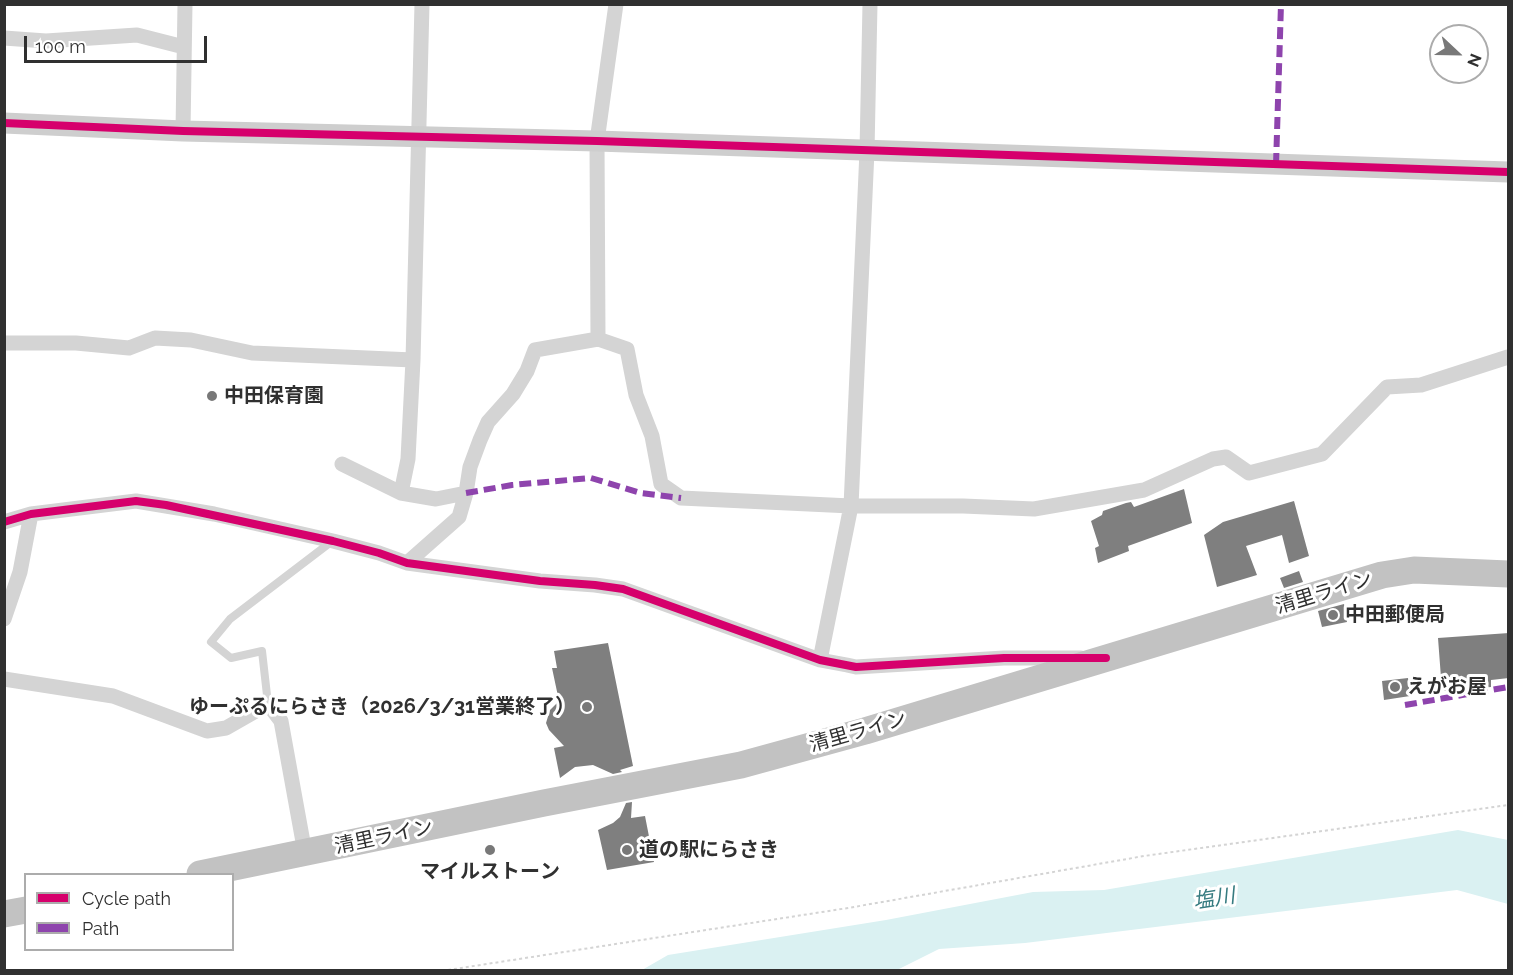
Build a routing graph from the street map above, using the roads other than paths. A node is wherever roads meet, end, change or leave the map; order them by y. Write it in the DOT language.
graph roads {
  1 [pos="185,4"];
  2 [pos="422,4"];
  3 [pos="616,4"];
  4 [pos="870,4"];
  5 [pos="4,39"];
  6 [pos="184,46"];
  7 [pos="4,123"];
  8 [pos="183,131"];
  9 [pos="418,136"];
  10 [pos="597,141"];
  11 [pos="867,151"];
  12 [pos="1509,172"];
  13 [pos="598,339"];
  14 [pos="4,343"];
  15 [pos="1509,357"];
  16 [pos="413,360"];
  17 [pos="342,464"];
  18 [pos="401,493"];
  19 [pos="466,493"];
  20 [pos="851,506"];
  21 [pos="31,514"];
  22 [pos="4,522"];
  23 [pos="333,540"];
  24 [pos="407,563"];
  25 [pos="1509,574"];
  26 [pos="4,620"];
  27 [pos="1106,657"];
  28 [pos="820,660"];
  29 [pos="4,679"];
  30 [pos="268,704"];
  31 [pos="305,853"];
  32 [pos="205,873"];
  33 [pos="24,910"];
  34 [pos="4,914"];
  1 -- 6 [label="street"];
  2 -- 9 [label="street"];
  3 -- 10 [label="street"];
  4 -- 11 [label="street"];
  5 -- 6 [label="street"];
  6 -- 8 [label="street"];
  7 -- 8 [label="street"];
  8 -- 9 [label="street"];
  9 -- 10 [label="street"];
  9 -- 16 [label="street"];
  10 -- 11 [label="street"];
  10 -- 13 [label="street"];
  11 -- 12 [label="street"];
  11 -- 20 [label="street"];
  13 -- 19 [label="street"];
  13 -- 20 [label="street"];
  14 -- 16 [label="street"];
  15 -- 20 [label="street"];
  16 -- 18 [label="street"];
  17 -- 18 [label="street"];
  18 -- 19 [label="street"];
  19 -- 24 [label="street"];
  20 -- 28 [label="street"];
  21 -- 22 [label="street"];
  21 -- 23 [label="street"];
  21 -- 26 [label="street"];
  23 -- 24 [label="street"];
  23 -- 30 [label="lane"];
  24 -- 28 [label="street"];
  25 -- 27 [label="highway, 清里ライン"];
  27 -- 28 [label="street"];
  27 -- 31 [label="highway, 清里ライン"];
  29 -- 30 [label="street"];
  30 -- 31 [label="street"];
  31 -- 32 [label="highway, 清里ライン"];
  33 -- 34 [label="highway"];
}
